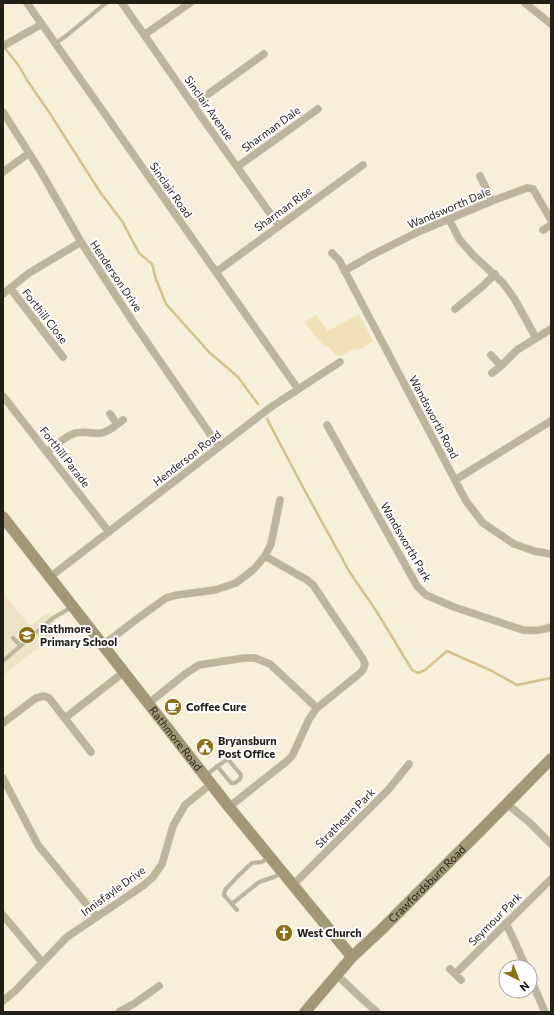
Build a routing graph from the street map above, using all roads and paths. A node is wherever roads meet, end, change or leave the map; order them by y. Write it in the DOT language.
graph roads {
  1 [pos="27,3"];
  2 [pos="106,3"];
  3 [pos="122,3"];
  4 [pos="190,3"];
  5 [pos="525,3"];
  6 [pos="42,24"];
  7 [pos="551,24"];
  8 [pos="144,35"];
  9 [pos="56,43"];
  10 [pos="4,46"];
  11 [pos="264,54"];
  12 [pos="193,105"];
  13 [pos="318,109"];
  14 [pos="3,112"];
  15 [pos="29,153"];
  16 [pos="363,165"];
  17 [pos="237,167"];
  18 [pos="3,172"];
  19 [pos="480,176"];
  20 [pos="492,201"];
  21 [pos="449,219"];
  22 [pos="551,220"];
  23 [pos="551,225"];
  24 [pos="279,226"];
  25 [pos="543,230"];
  26 [pos="80,242"];
  27 [pos="332,253"];
  28 [pos="344,271"];
  29 [pos="216,272"];
  30 [pos="494,274"];
  31 [pos="10,288"];
  32 [pos="3,294"];
  33 [pos="455,309"];
  34 [pos="551,329"];
  35 [pos="536,338"];
  36 [pos="490,355"];
  37 [pos="63,357"];
  38 [pos="340,362"];
  39 [pos="501,366"];
  40 [pos="492,373"];
  41 [pos="298,388"];
  42 [pos="3,396"];
  43 [pos="110,414"];
  44 [pos="551,421"];
  45 [pos="327,425"];
  46 [pos="219,447"];
  47 [pos="47,452"];
  48 [pos="455,480"];
  49 [pos="280,500"];
  50 [pos="3,517"];
  51 [pos="109,532"];
  52 [pos="551,554"];
  53 [pos="265,556"];
  54 [pos="50,577"];
  55 [pos="73,606"];
  56 [pos="551,627"];
  57 [pos="13,638"];
  58 [pos="103,645"];
  59 [pos="21,646"];
  60 [pos="3,661"];
  61 [pos="124,672"];
  62 [pos="149,704"];
  63 [pos="317,708"];
  64 [pos="65,718"];
  65 [pos="3,723"];
  66 [pos="91,752"];
  67 [pos="551,759"];
  68 [pos="409,764"];
  69 [pos="217,766"];
  70 [pos="3,778"];
  71 [pos="208,780"];
  72 [pos="507,804"];
  73 [pos="229,807"];
  74 [pos="551,844"];
  75 [pos="265,859"];
  76 [pos="278,875"];
  77 [pos="551,879"];
  78 [pos="293,885"];
  79 [pos="232,904"];
  80 [pos="237,910"];
  81 [pos="3,915"];
  82 [pos="97,917"];
  83 [pos="506,923"];
  84 [pos="352,957"];
  85 [pos="522,959"];
  86 [pos="42,962"];
  87 [pos="450,969"];
  88 [pos="336,974"];
  89 [pos="455,974"];
  90 [pos="461,980"];
  91 [pos="159,986"];
  92 [pos="538,994"];
  93 [pos="3,1001"];
  94 [pos="120,1012"];
  95 [pos="305,1012"];
  96 [pos="377,1012"];
  97 [pos="546,1012"];
  1 -- 6 [label="street, Sinclair Road"];
  2 -- 9 [label="lane"];
  3 -- 8 [label="street, Sinclair Avenue"];
  4 -- 8 [label="street"];
  5 -- 7 [label="street"];
  6 -- 9 [label="street, Sinclair Road"];
  6 -- 10 [label="street"];
  8 -- 12 [label="street, Sinclair Avenue"];
  9 -- 29 [label="street, Sinclair Road"];
  11 -- 12 [label="street"];
  12 -- 17 [label="street, Sinclair Avenue"];
  13 -- 17 [label="street, Sharman Dale"];
  14 -- 15 [label="street, Henderson Drive"];
  15 -- 18 [label="street"];
  15 -- 26 [label="street, Henderson Drive"];
  16 -- 24 [label="street, Sharman Rise"];
  17 -- 24 [label="street, Sinclair Avenue"];
  19 -- 20 [label="street"];
  20 -- 21 [label="street, Wandsworth Dale"];
  20 -- 22 [label="street, Wandsworth Dale"];
  21 -- 28 [label="street, Wandsworth Dale"];
  21 -- 30 [label="street"];
  23 -- 25 [label="street"];
  24 -- 29 [label="street, Sharman Rise"];
  26 -- 31 [label="street"];
  26 -- 46 [label="street, Henderson Drive"];
  27 -- 28 [label="street, Wandsworth Road"];
  28 -- 48 [label="street, Wandsworth Road"];
  29 -- 41 [label="street, Sinclair Road"];
  30 -- 33 [label="street"];
  30 -- 35 [label="street"];
  31 -- 32 [label="street"];
  31 -- 37 [label="street, Forthill Close"];
  34 -- 35 [label="street"];
  35 -- 39 [label="street"];
  36 -- 39 [label="street"];
  38 -- 41 [label="street, Henderson Road"];
  39 -- 40 [label="street"];
  41 -- 46 [label="street, Henderson Road"];
  42 -- 47 [label="street, Forthill Parade"];
  43 -- 47 [label="street"];
  44 -- 48 [label="street"];
  45 -- 56 [label="street, Wandsworth Park"];
  46 -- 51 [label="street, Henderson Road"];
  47 -- 51 [label="street, Forthill Parade"];
  48 -- 52 [label="street, Wandsworth Road"];
  49 -- 53 [label="street"];
  50 -- 54 [label="street, Rathmore Road"];
  51 -- 54 [label="street, Henderson Road"];
  53 -- 58 [label="street"];
  53 -- 63 [label="street"];
  54 -- 55 [label="street, Rathmore Road"];
  55 -- 58 [label="street, Rathmore Road"];
  55 -- 59 [label="lane"];
  57 -- 59 [label="lane"];
  58 -- 61 [label="street, Rathmore Road"];
  59 -- 60 [label="lane"];
  61 -- 62 [label="street, Rathmore Road"];
  61 -- 64 [label="street"];
  62 -- 63 [label="street"];
  62 -- 71 [label="street, Rathmore Road"];
  63 -- 73 [label="street"];
  64 -- 65 [label="street"];
  64 -- 66 [label="street"];
  67 -- 72 [label="street, Crawfordsburn Road"];
  68 -- 78 [label="street, Strathearn Park"];
  69 -- 69 [label="lane"];
  69 -- 71 [label="lane"];
  70 -- 82 [label="street"];
  71 -- 73 [label="street, Rathmore Road"];
  71 -- 82 [label="street, Innisfayle Drive"];
  72 -- 74 [label="street"];
  72 -- 84 [label="street, Crawfordsburn Road"];
  73 -- 75 [label="street, Rathmore Road"];
  75 -- 76 [label="street, Rathmore Road"];
  75 -- 79 [label="lane"];
  76 -- 78 [label="street, Rathmore Road"];
  76 -- 79 [label="lane"];
  77 -- 83 [label="street, Seymour Park"];
  78 -- 84 [label="street, Rathmore Road"];
  79 -- 80 [label="lane"];
  81 -- 86 [label="street"];
  82 -- 86 [label="street, Innisfayle Drive"];
  83 -- 85 [label="street"];
  83 -- 89 [label="street, Seymour Park"];
  84 -- 88 [label="street, Crawfordsburn Road"];
  86 -- 93 [label="street, Innisfayle Drive"];
  87 -- 89 [label="street"];
  88 -- 95 [label="street, Crawfordsburn Road"];
  88 -- 96 [label="street"];
  89 -- 90 [label="street"];
  91 -- 94 [label="street"];
  92 -- 97 [label="street"];
}
